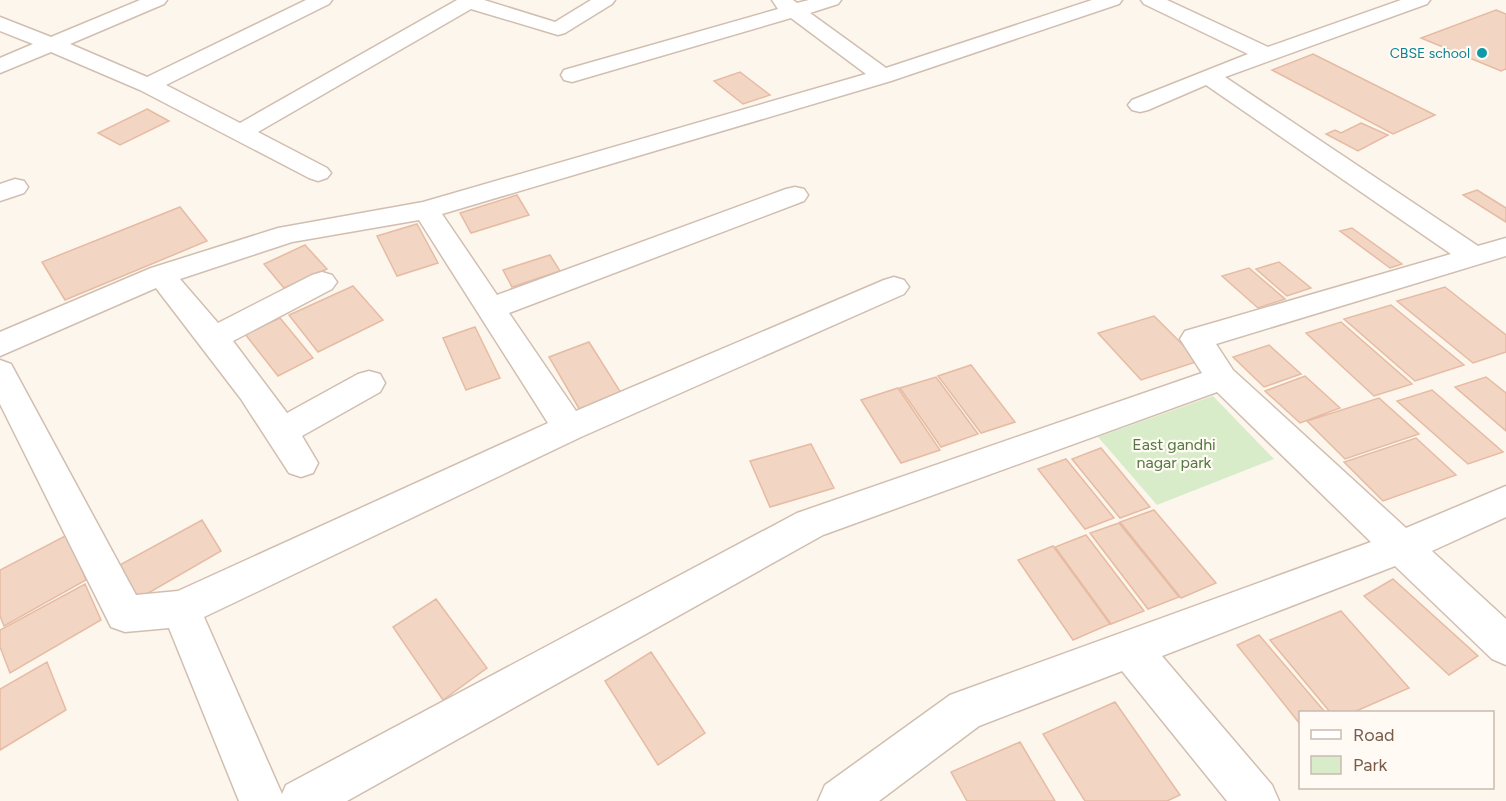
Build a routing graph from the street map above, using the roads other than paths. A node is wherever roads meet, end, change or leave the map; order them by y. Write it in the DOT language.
graph roads {
  1 [pos="157,0"];
  2 [pos="322,0"];
  3 [pos="605,0"];
  4 [pos="831,0"];
  5 [pos="1113,0"];
  6 [pos="1151,0"];
  7 [pos="1420,0"];
  8 [pos="470,1"];
  9 [pos="786,5"];
  10 [pos="0,23"];
  11 [pos="50,45"];
  12 [pos="1268,55"];
  13 [pos="0,66"];
  14 [pos="572,75"];
  15 [pos="884,76"];
  16 [pos="1208,76"];
  17 [pos="148,86"];
  18 [pos="1140,105"];
  19 [pos="240,133"];
  20 [pos="318,173"];
  21 [pos="795,195"];
  22 [pos="426,210"];
  23 [pos="1490,251"];
  24 [pos="161,275"];
  25 [pos="322,282"];
  26 [pos="894,287"];
  27 [pos="490,309"];
  28 [pos="214,338"];
  29 [pos="0,345"];
  30 [pos="0,372"];
  31 [pos="1222,378"];
  32 [pos="369,383"];
  33 [pos="568,428"];
  34 [pos="282,431"];
  35 [pos="301,463"];
  36 [pos="1506,501"];
  37 [pos="1402,547"];
  38 [pos="181,609"];
  39 [pos="1506,646"];
  40 [pos="1130,649"];
  41 [pos="262,801"];
  42 [pos="302,801"];
  43 [pos="841,801"];
  44 [pos="1256,801"];
  1 -- 11 [label="street"];
  2 -- 17 [label="street"];
  3 -- 8 [label="street"];
  4 -- 9 [label="street"];
  5 -- 15 [label="street"];
  6 -- 12 [label="street"];
  7 -- 12 [label="street"];
  8 -- 19 [label="street"];
  9 -- 14 [label="street"];
  9 -- 15 [label="street"];
  10 -- 11 [label="street"];
  11 -- 13 [label="street"];
  11 -- 17 [label="street"];
  12 -- 16 [label="street"];
  15 -- 22 [label="street"];
  16 -- 18 [label="street"];
  16 -- 23 [label="street"];
  17 -- 19 [label="street"];
  19 -- 20 [label="street"];
  21 -- 27 [label="street"];
  22 -- 24 [label="street"];
  22 -- 27 [label="street"];
  23 -- 31 [label="street"];
  24 -- 28 [label="street"];
  24 -- 29 [label="street"];
  25 -- 28 [label="street"];
  26 -- 33 [label="street"];
  27 -- 33 [label="street"];
  28 -- 34 [label="street"];
  30 -- 38 [label="street"];
  31 -- 37 [label="street"];
  31 -- 42 [label="street"];
  32 -- 34 [label="street"];
  33 -- 38 [label="street"];
  34 -- 35 [label="street"];
  36 -- 37 [label="street"];
  37 -- 39 [label="street"];
  37 -- 40 [label="street"];
  38 -- 41 [label="street"];
  40 -- 43 [label="street"];
  40 -- 44 [label="street"];
}
